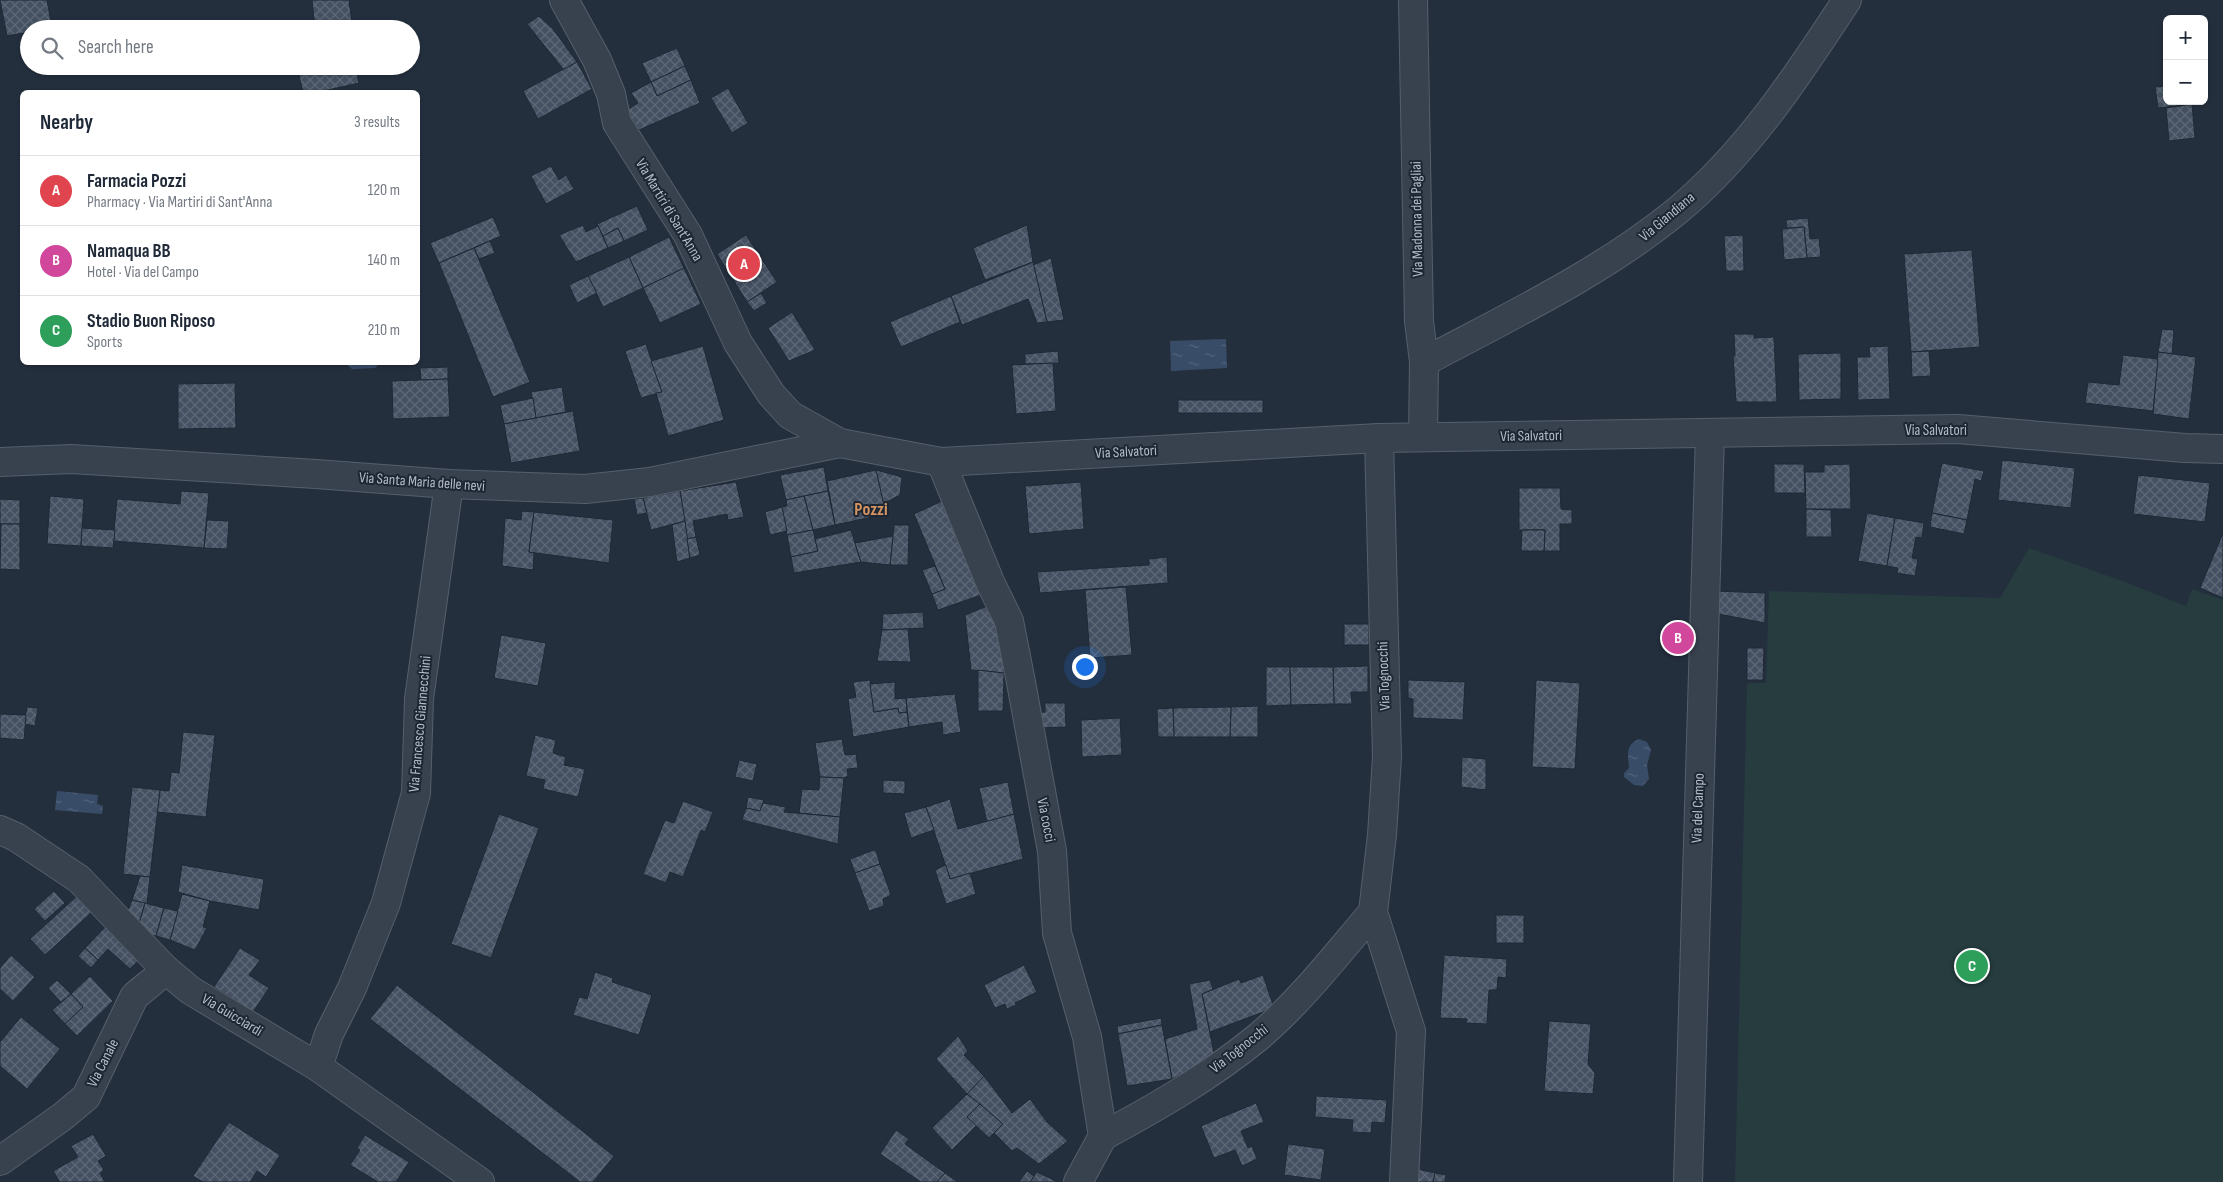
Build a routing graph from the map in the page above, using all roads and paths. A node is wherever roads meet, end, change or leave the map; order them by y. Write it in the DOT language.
graph roads {
  1 [pos="564,0"];
  2 [pos="1412,0"];
  3 [pos="1847,0"];
  4 [pos="1424,362"];
  5 [pos="1710,434"];
  6 [pos="1422,437"];
  7 [pos="1379,438"];
  8 [pos="840,442"];
  9 [pos="2223,449"];
  10 [pos="0,462"];
  11 [pos="941,462"];
  12 [pos="449,484"];
  13 [pos="0,830"];
  14 [pos="1373,912"];
  15 [pos="165,969"];
  16 [pos="318,1067"];
  17 [pos="1103,1136"];
  18 [pos="0,1161"];
  19 [pos="480,1182"];
  20 [pos="1078,1182"];
  21 [pos="1404,1182"];
  22 [pos="1688,1182"];
  1 -- 8 [label="street, Via Martiri di Sant'Anna"];
  2 -- 4 [label="street, Via Madonna dei Pagliai"];
  3 -- 4 [label="street, Via Giandiana"];
  4 -- 6 [label="street, Via Madonna dei Pagliai"];
  5 -- 6 [label="street, Via Salvatori"];
  5 -- 9 [label="street, Via Salvatori"];
  5 -- 22 [label="street, Via del Campo"];
  6 -- 7 [label="street, Via Salvatori"];
  7 -- 11 [label="street, Via Salvatori"];
  7 -- 14 [label="street, Via Tognocchi"];
  8 -- 11 [label="street, Via Salvatori"];
  8 -- 12 [label="street, Via Santa Maria delle nevi"];
  10 -- 12 [label="street, Via Santa Maria delle nevi"];
  11 -- 17 [label="street, Via cocci"];
  12 -- 16 [label="street, Via Francesco Giannecchini"];
  13 -- 15 [label="street, Via Guicciardi"];
  14 -- 17 [label="street, Via Tognocchi"];
  14 -- 21 [label="street, Via Tognocchi"];
  15 -- 16 [label="street, Via Guicciardi"];
  15 -- 18 [label="street, Via Canale"];
  16 -- 19 [label="street, Via Guicciardi"];
  17 -- 20 [label="street"];
}
